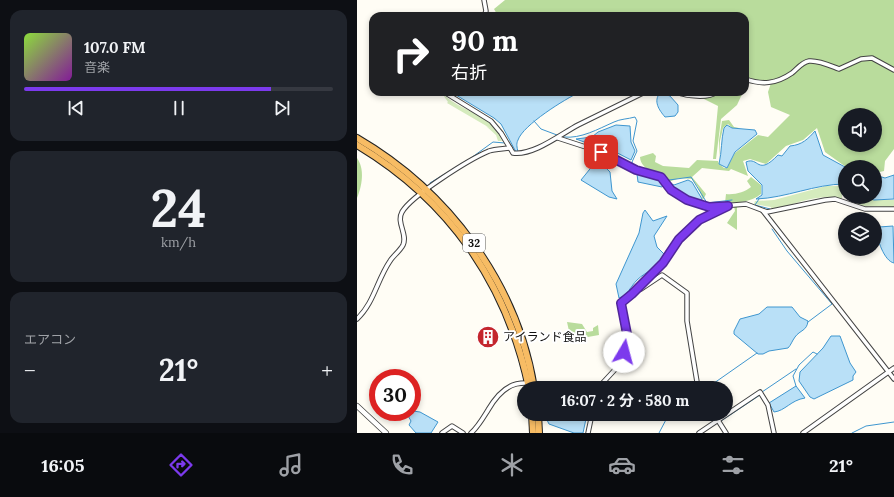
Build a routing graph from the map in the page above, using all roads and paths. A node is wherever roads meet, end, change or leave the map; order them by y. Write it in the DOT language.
graph roads {
  1 [pos="484,0"];
  2 [pos="486,12"];
  3 [pos="894,70"];
  4 [pos="749,80"];
  5 [pos="450,96"];
  6 [pos="637,96"];
  7 [pos="357,138"];
  8 [pos="558,138"];
  9 [pos="357,145"];
  10 [pos="510,148"];
  11 [pos="424,191"];
  12 [pos="728,206"];
  13 [pos="894,209"];
  14 [pos="763,212"];
  15 [pos="636,291"];
  16 [pos="357,319"];
  17 [pos="894,368"];
  18 [pos="890,372"];
  19 [pos="894,379"];
  20 [pos="530,381"];
  21 [pos="604,381"];
  22 [pos="697,381"];
  23 [pos="517,385"];
  24 [pos="357,406"];
  25 [pos="733,410"];
  26 [pos="532,421"];
  27 [pos="538,421"];
  28 [pos="591,421"];
  29 [pos="717,421"];
  30 [pos="719,421"];
  31 [pos="386,433"];
  32 [pos="442,433"];
  33 [pos="463,433"];
  34 [pos="471,433"];
  35 [pos="533,433"];
  36 [pos="539,433"];
  37 [pos="588,433"];
  38 [pos="699,433"];
  39 [pos="726,433"];
  40 [pos="774,433"];
  41 [pos="803,433"];
  1 -- 2 [label="street"];
  3 -- 4 [label="street"];
  5 -- 10 [label="street"];
  6 -- 8 [label="street"];
  7 -- 11 [label="highway, 32"];
  8 -- 10 [label="street"];
  8 -- 12 [label="street"];
  9 -- 11 [label="highway, 32"];
  10 -- 11 [label="street"];
  11 -- 16 [label="street"];
  11 -- 20 [label="highway, 32"];
  12 -- 14 [label="street"];
  12 -- 15 [label="street"];
  13 -- 14 [label="street"];
  14 -- 18 [label="street"];
  15 -- 21 [label="street"];
  15 -- 22 [label="street"];
  17 -- 18 [label="street"];
  18 -- 19 [label="street"];
  18 -- 41 [label="street"];
  23 -- 34 [label="street"];
  24 -- 31 [label="street"];
  25 -- 40 [label="street"];
  26 -- 35 [label="highway"];
  27 -- 36 [label="highway"];
  28 -- 37 [label="street"];
  29 -- 38 [label="street"];
  30 -- 39 [label="street"];
  32 -- 33 [label="street"];
}
